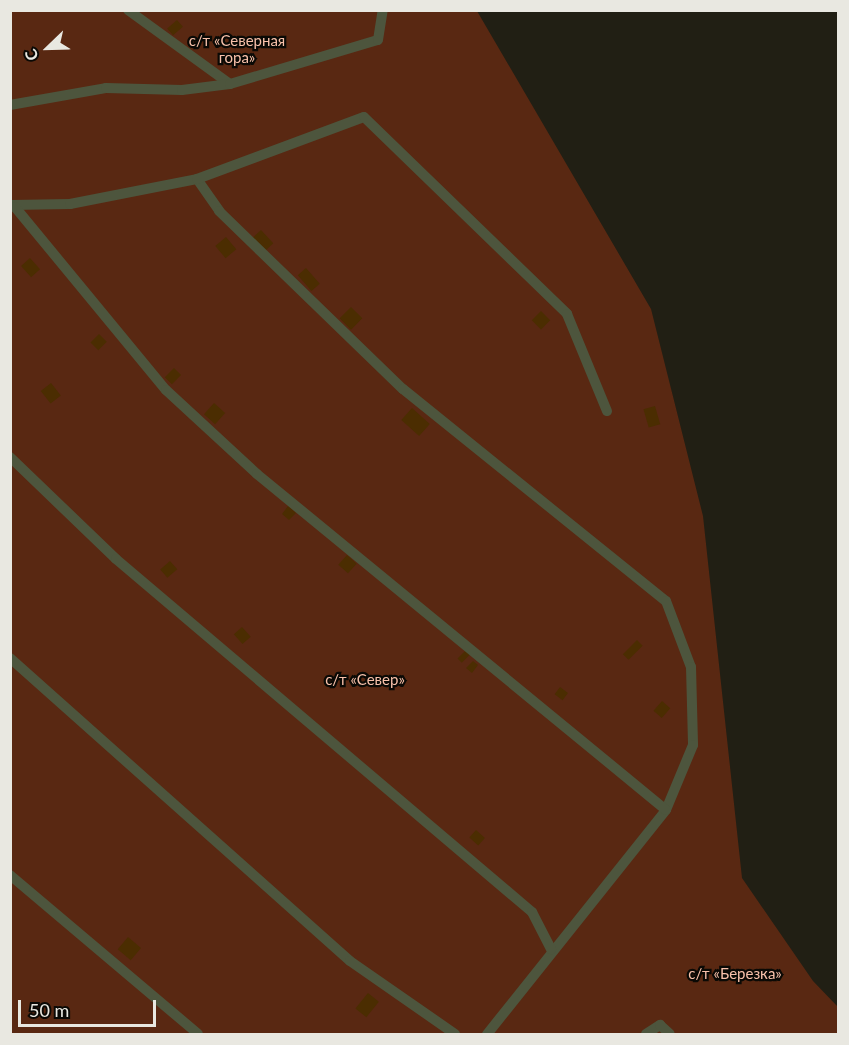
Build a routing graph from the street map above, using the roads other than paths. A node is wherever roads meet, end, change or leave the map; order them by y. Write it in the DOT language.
graph roads {
  1 [pos="128,10"];
  2 [pos="383,10"];
  3 [pos="230,84"];
  4 [pos="11,105"];
  5 [pos="197,179"];
  6 [pos="13,206"];
  7 [pos="607,411"];
  8 [pos="10,457"];
  9 [pos="10,658"];
  10 [pos="666,810"];
  11 [pos="10,875"];
  12 [pos="551,949"];
  13 [pos="198,1035"];
  14 [pos="455,1035"];
  15 [pos="487,1035"];
  16 [pos="646,1035"];
  17 [pos="670,1035"];
  1 -- 3 [label="lane"];
  2 -- 3 [label="lane"];
  3 -- 4 [label="lane"];
  5 -- 6 [label="lane"];
  5 -- 7 [label="lane"];
  5 -- 10 [label="lane"];
  6 -- 10 [label="lane"];
  8 -- 12 [label="lane"];
  9 -- 14 [label="lane"];
  10 -- 12 [label="lane"];
  11 -- 13 [label="lane"];
  12 -- 15 [label="lane"];
  16 -- 17 [label="lane"];
}
